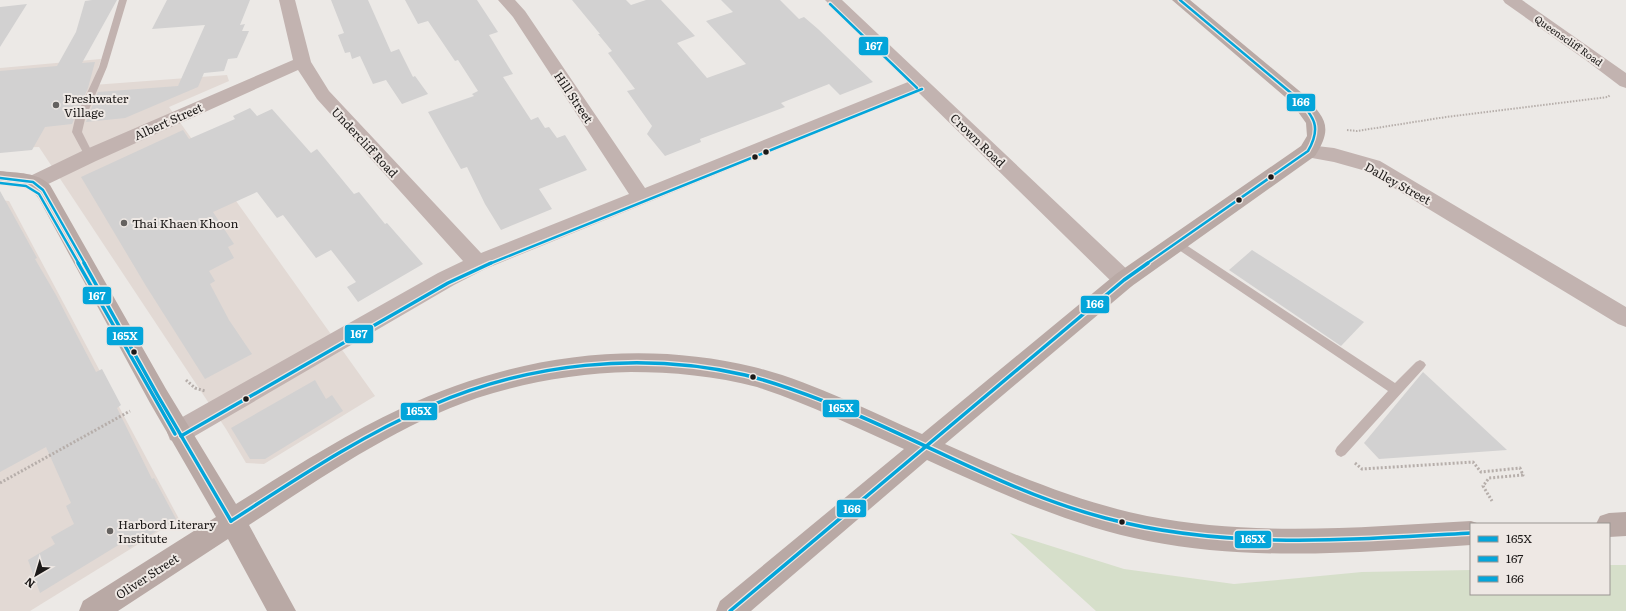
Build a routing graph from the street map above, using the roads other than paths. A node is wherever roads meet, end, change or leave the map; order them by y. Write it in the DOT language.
graph roads {
  1 [pos="122,0"];
  2 [pos="287,0"];
  3 [pos="506,0"];
  4 [pos="833,0"];
  5 [pos="1180,0"];
  6 [pos="1511,0"];
  7 [pos="517,7"];
  8 [pos="302,62"];
  9 [pos="1626,82"];
  10 [pos="920,84"];
  11 [pos="1308,151"];
  12 [pos="89,156"];
  13 [pos="0,178"];
  14 [pos="38,184"];
  15 [pos="641,197"];
  16 [pos="1177,242"];
  17 [pos="478,263"];
  18 [pos="1124,280"];
  19 [pos="1626,318"];
  20 [pos="1420,365"];
  21 [pos="1396,390"];
  22 [pos="179,432"];
  23 [pos="924,447"];
  24 [pos="1341,451"];
  25 [pos="231,521"];
  26 [pos="1626,524"];
  27 [pos="1610,525"];
  28 [pos="1470,533"];
  29 [pos="93,611"];
  30 [pos="282,611"];
  31 [pos="730,611"];
  1 -- 12 [label="lane"];
  2 -- 8 [label="street, Undercliff Road"];
  3 -- 7 [label="street, Hill Street"];
  4 -- 10 [label="street, Crown Road"];
  5 -- 11 [label="main road"];
  6 -- 9 [label="street, Queenscliff Road"];
  7 -- 15 [label="street, Hill Street"];
  8 -- 12 [label="street, Albert Street"];
  8 -- 17 [label="street, Undercliff Road"];
  10 -- 15 [label="street"];
  10 -- 18 [label="street, Crown Road"];
  11 -- 16 [label="main road"];
  11 -- 19 [label="street, Dalley Street"];
  12 -- 14 [label="street, Albert Street"];
  13 -- 14 [label="main road"];
  14 -- 22 [label="main road"];
  15 -- 17 [label="street"];
  16 -- 18 [label="main road"];
  16 -- 21 [label="lane"];
  17 -- 22 [label="street"];
  18 -- 23 [label="main road"];
  20 -- 21 [label="lane"];
  21 -- 24 [label="lane"];
  22 -- 25 [label="main road"];
  23 -- 25 [label="main road, Oliver Street"];
  23 -- 28 [label="main road, Oliver Street"];
  23 -- 31 [label="main road"];
  25 -- 29 [label="main road, Oliver Street"];
  25 -- 30 [label="main road"];
  26 -- 27 [label="main road"];
}
